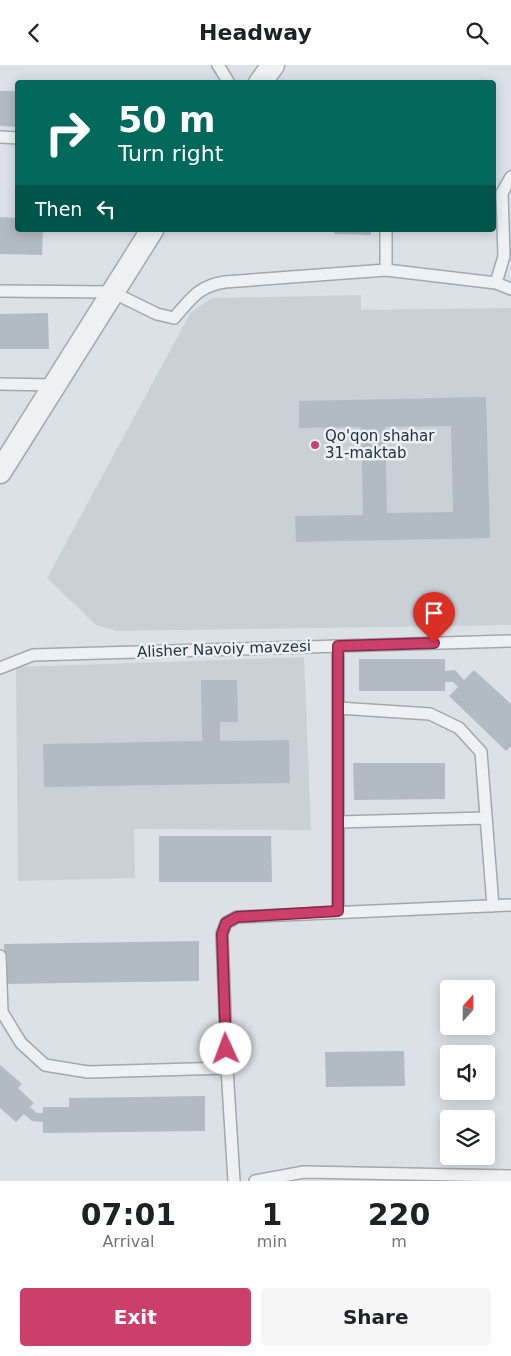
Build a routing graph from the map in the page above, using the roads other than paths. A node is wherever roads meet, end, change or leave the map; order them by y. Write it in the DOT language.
graph roads {
  1 [pos="218,65"];
  2 [pos="273,65"];
  3 [pos="227,80"];
  4 [pos="262,80"];
  5 [pos="0,137"];
  6 [pos="15,137"];
  7 [pos="511,177"];
  8 [pos="151,232"];
  9 [pos="386,232"];
  10 [pos="386,270"];
  11 [pos="496,283"];
  12 [pos="511,289"];
  13 [pos="0,291"];
  14 [pos="112,292"];
  15 [pos="0,384"];
  16 [pos="54,385"];
  17 [pos="0,472"];
  18 [pos="511,641"];
  19 [pos="338,646"];
  20 [pos="0,668"];
  21 [pos="338,708"];
  22 [pos="486,818"];
  23 [pos="338,822"];
  24 [pos="511,905"];
  25 [pos="493,906"];
  26 [pos="338,911"];
  27 [pos="0,956"];
  28 [pos="227,1068"];
  29 [pos="511,1176"];
  30 [pos="234,1181"];
  31 [pos="255,1181"];
  1 -- 3 [label="lane"];
  2 -- 4 [label="street"];
  5 -- 6 [label="lane"];
  7 -- 11 [label="lane"];
  8 -- 14 [label="street"];
  9 -- 10 [label="lane"];
  10 -- 11 [label="lane"];
  10 -- 14 [label="lane"];
  11 -- 12 [label="lane"];
  13 -- 14 [label="lane"];
  14 -- 16 [label="street"];
  15 -- 16 [label="lane"];
  16 -- 17 [label="street"];
  18 -- 19 [label="lane, Alisher Navoiy mavzesi"];
  19 -- 20 [label="lane, Alisher Navoiy mavzesi"];
  19 -- 21 [label="lane"];
  21 -- 22 [label="lane"];
  21 -- 23 [label="lane"];
  22 -- 23 [label="lane"];
  22 -- 25 [label="lane"];
  23 -- 26 [label="lane"];
  24 -- 25 [label="lane"];
  25 -- 26 [label="lane"];
  26 -- 28 [label="lane"];
  27 -- 28 [label="lane"];
  28 -- 30 [label="lane"];
  29 -- 31 [label="lane"];
}
